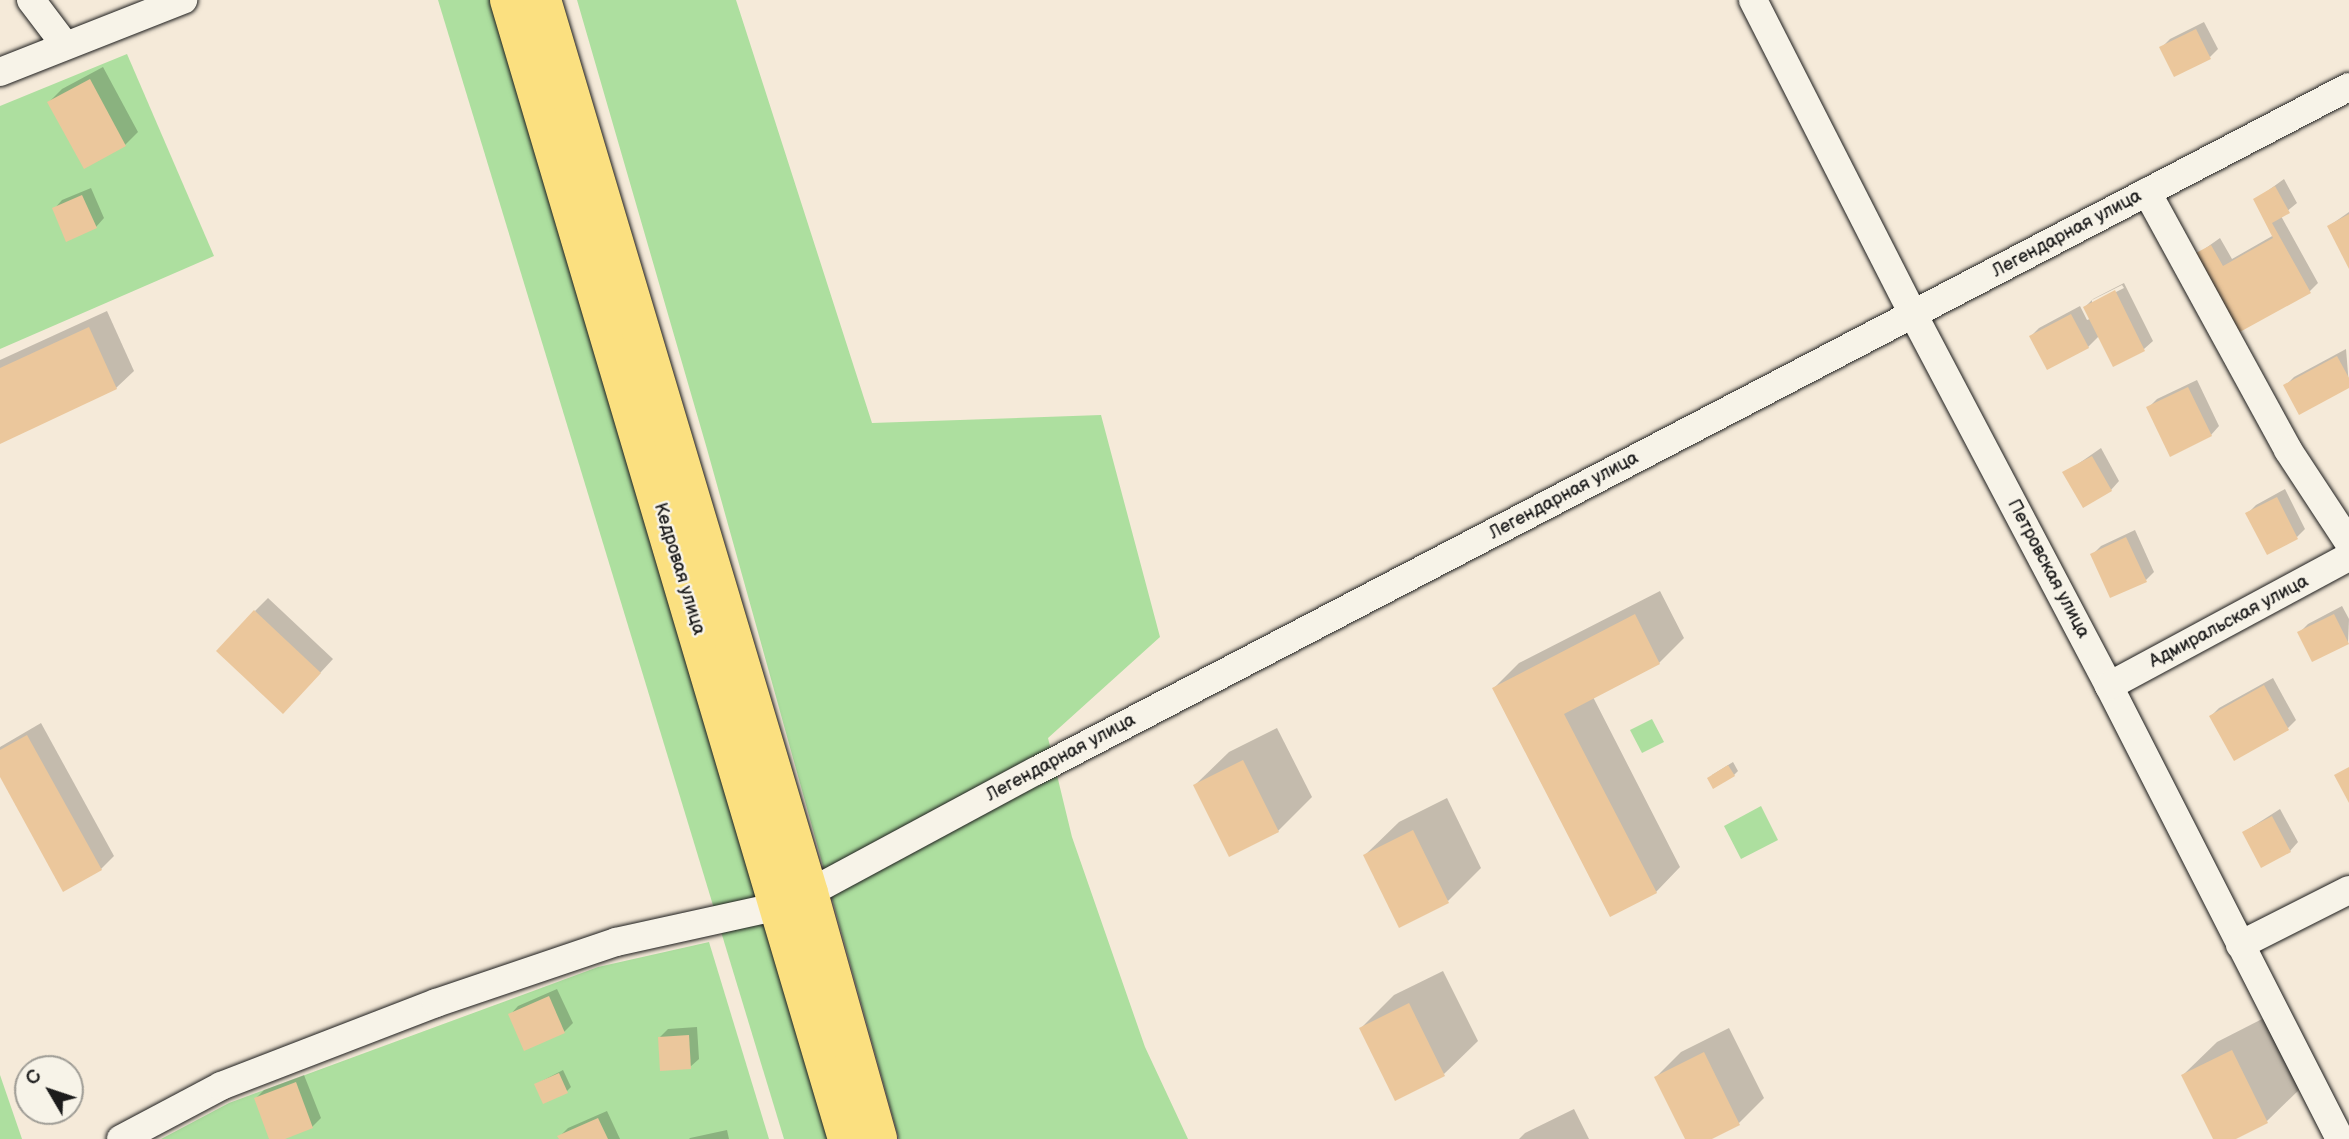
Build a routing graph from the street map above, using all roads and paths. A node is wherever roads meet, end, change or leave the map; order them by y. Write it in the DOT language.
graph roads {
  1 [pos="31,0"];
  2 [pos="183,0"];
  3 [pos="509,0"];
  4 [pos="542,0"];
  5 [pos="1753,0"];
  6 [pos="65,45"];
  7 [pos="0,72"];
  8 [pos="2349,87"];
  9 [pos="2147,192"];
  10 [pos="1913,314"];
  11 [pos="2349,543"];
  12 [pos="2349,558"];
  13 [pos="2109,686"];
  14 [pos="2349,890"];
  15 [pos="794,900"];
  16 [pos="2240,946"];
  17 [pos="121,1139"];
  18 [pos="847,1139"];
  19 [pos="878,1139"];
  20 [pos="2340,1139"];
  1 -- 6 [label="street"];
  2 -- 6 [label="street"];
  3 -- 15 [label="main road, Кедровая улица"];
  4 -- 15 [label="main road, Кедровая улица"];
  5 -- 10 [label="street, Петровская улица"];
  6 -- 7 [label="street"];
  8 -- 9 [label="street, Легендарная улица"];
  9 -- 10 [label="street, Легендарная улица"];
  9 -- 11 [label="street"];
  10 -- 13 [label="street, Петровская улица"];
  10 -- 15 [label="street, Легендарная улица"];
  12 -- 13 [label="street, Адмиральская улица"];
  13 -- 16 [label="street, Петровская улица"];
  14 -- 16 [label="street"];
  15 -- 17 [label="street, Легендарная улица"];
  15 -- 18 [label="main road, Кедровая улица"];
  15 -- 19 [label="main road, Кедровая улица"];
  16 -- 20 [label="street, Петровская улица"];
}
